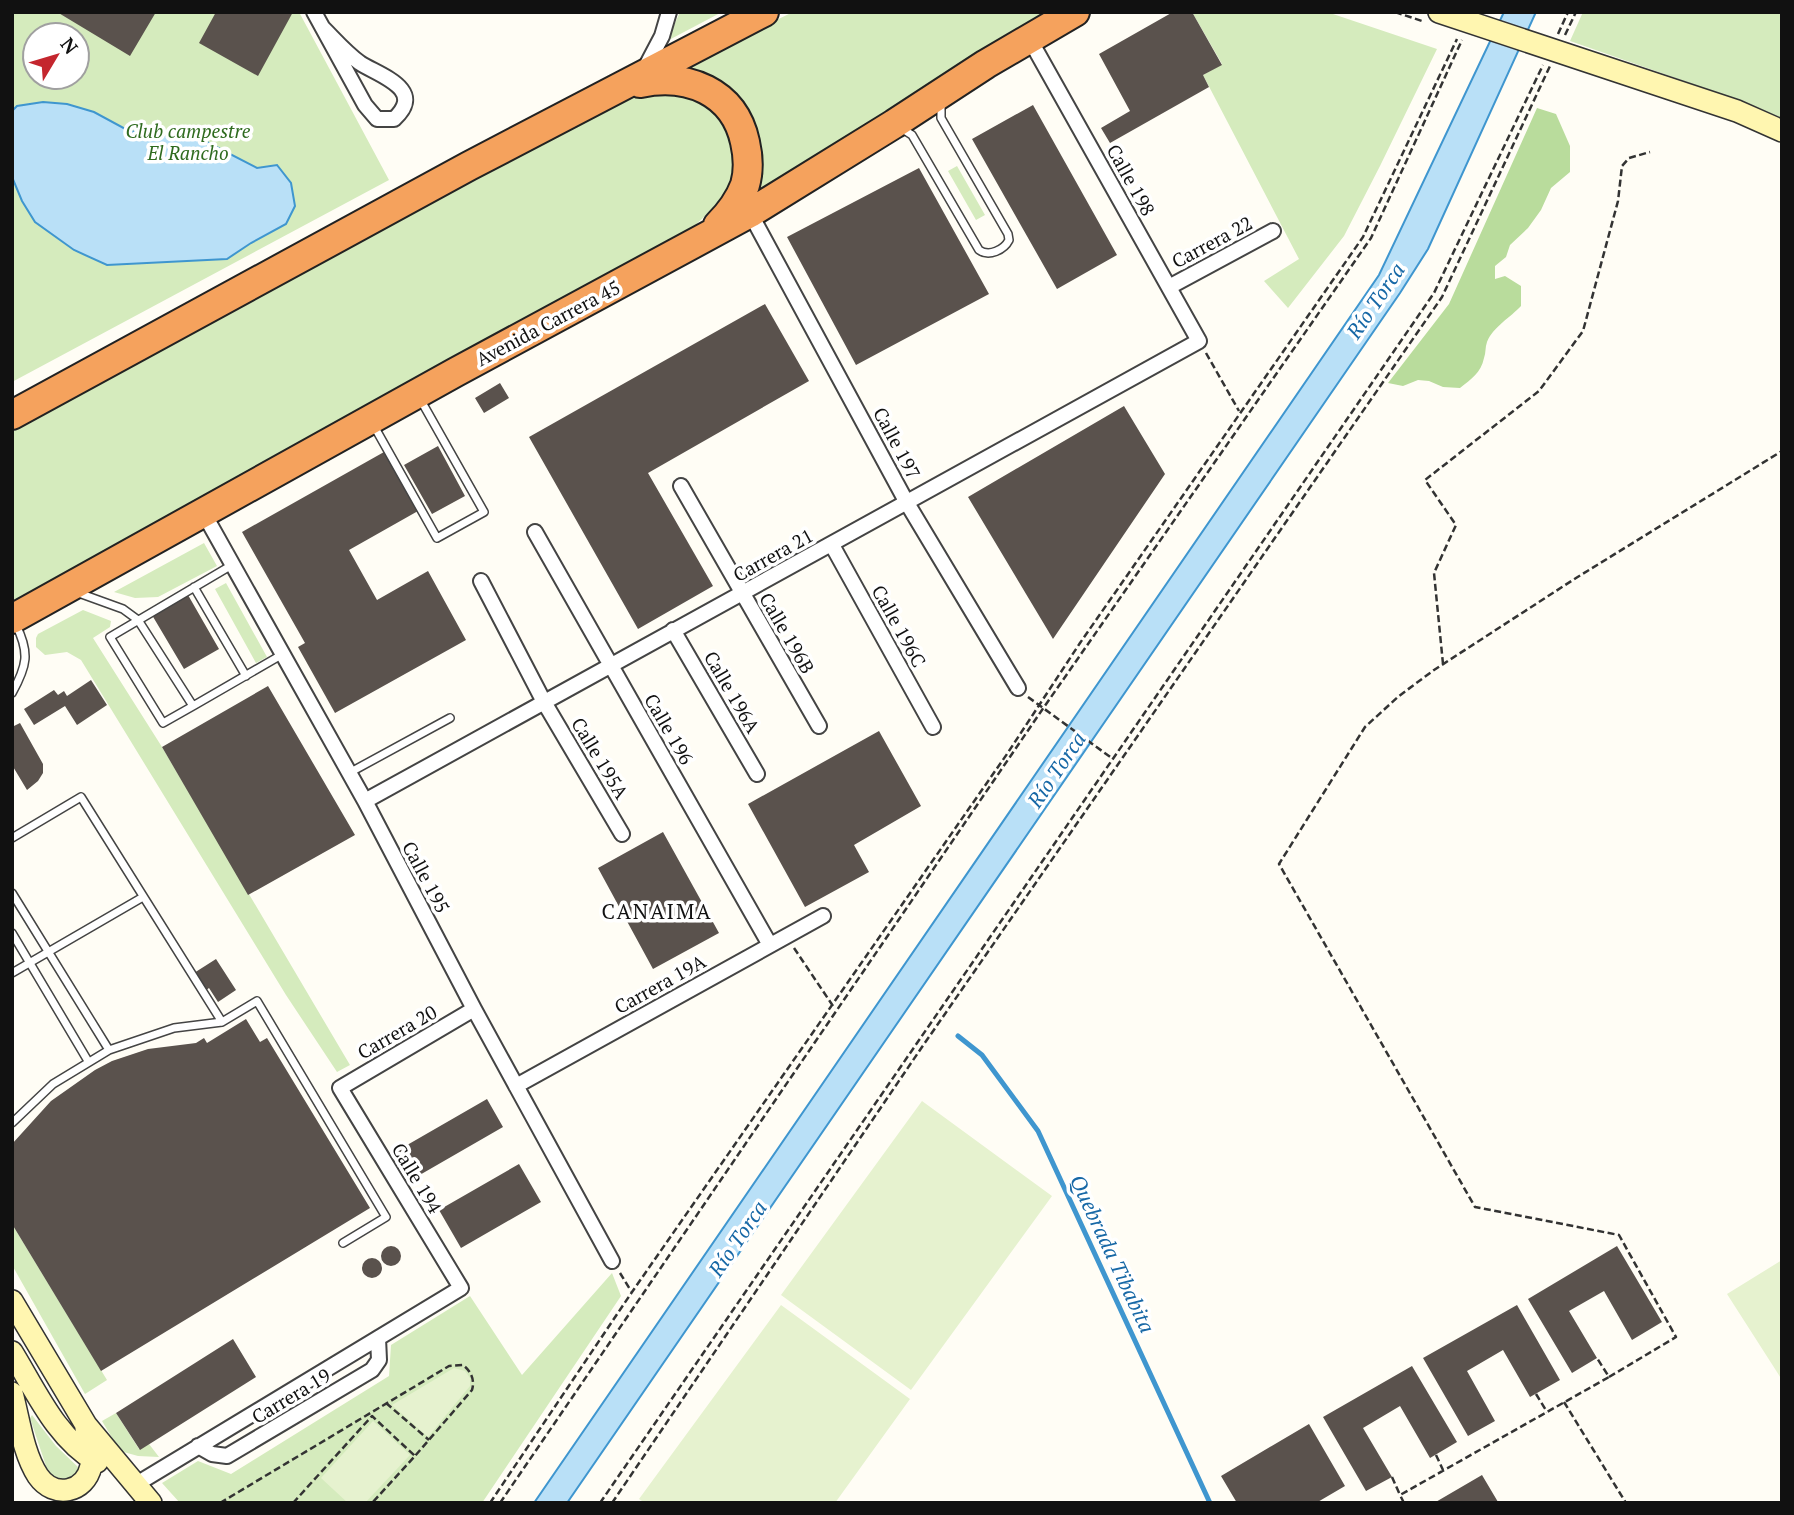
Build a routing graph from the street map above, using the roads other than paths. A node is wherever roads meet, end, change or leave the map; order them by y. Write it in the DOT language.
graph roads {
  1 [pos="314,12"];
  2 [pos="669,12"];
  3 [pos="764,12"];
  4 [pos="1074,12"];
  5 [pos="1439,12"];
  6 [pos="323,29"];
  7 [pos="1029,38"];
  8 [pos="642,76"];
  9 [pos="610,92"];
  10 [pos="941,93"];
  11 [pos="894,124"];
  12 [pos="1782,131"];
  13 [pos="750,213"];
  14 [pos="1273,231"];
  15 [pos="697,242"];
  16 [pos="1169,287"];
  17 [pos="1199,341"];
  18 [pos="417,394"];
  19 [pos="12,415"];
  20 [pos="371,419"];
  21 [pos="681,486"];
  22 [pos="908,503"];
  23 [pos="203,512"];
  24 [pos="536,532"];
  25 [pos="832,545"];
  26 [pos="233,564"];
  27 [pos="481,581"];
  28 [pos="194,587"];
  29 [pos="67,589"];
  30 [pos="741,594"];
  31 [pos="13,619"];
  32 [pos="138,620"];
  33 [pos="673,630"];
  34 [pos="283,654"];
  35 [pos="611,665"];
  36 [pos="246,676"];
  37 [pos="1018,688"];
  38 [pos="12,693"];
  39 [pos="544,702"];
  40 [pos="193,706"];
  41 [pos="450,718"];
  42 [pos="819,726"];
  43 [pos="933,727"];
  44 [pos="349,773"];
  45 [pos="757,774"];
  46 [pos="365,801"];
  47 [pos="622,834"];
  48 [pos="12,838"];
  49 [pos="12,893"];
  50 [pos="143,897"];
  51 [pos="823,916"];
  52 [pos="12,933"];
  53 [pos="770,945"];
  54 [pos="49,952"];
  55 [pos="30,963"];
  56 [pos="12,974"];
  57 [pos="474,1009"];
  58 [pos="222,1022"];
  59 [pos="109,1050"];
  60 [pos="88,1061"];
  61 [pos="516,1086"];
  62 [pos="340,1088"];
  63 [pos="12,1124"];
  64 [pos="343,1243"];
  65 [pos="612,1261"];
  66 [pos="461,1288"];
  67 [pos="12,1301"];
  68 [pos="379,1338"];
  69 [pos="12,1352"];
  70 [pos="12,1392"];
  71 [pos="86,1425"];
  72 [pos="198,1446"];
  73 [pos="92,1460"];
  74 [pos="135,1485"];
  75 [pos="151,1503"];
  1 -- 6 [label="street"];
  2 -- 8 [label="street"];
  3 -- 8 [label="highway"];
  4 -- 7 [label="highway, Avenida Carrera 45"];
  5 -- 12 [label="main road"];
  6 -- 6 [label="street"];
  7 -- 10 [label="highway, Avenida Carrera 45"];
  7 -- 16 [label="street, Calle 198"];
  8 -- 9 [label="highway"];
  9 -- 15 [label="highway"];
  9 -- 19 [label="highway"];
  10 -- 11 [label="highway, Avenida Carrera 45"];
  10 -- 11 [label="lane"];
  11 -- 13 [label="highway, Avenida Carrera 45"];
  13 -- 15 [label="highway, Avenida Carrera 45"];
  13 -- 22 [label="street, Calle 197"];
  14 -- 16 [label="street, Carrera 22"];
  15 -- 18 [label="highway, Avenida Carrera 45"];
  16 -- 17 [label="street, Calle 198"];
  17 -- 22 [label="street, Carrera 21"];
  18 -- 20 [label="highway, Avenida Carrera 45"];
  18 -- 20 [label="lane"];
  20 -- 23 [label="highway, Avenida Carrera 45"];
  21 -- 30 [label="street, Calle 196B"];
  22 -- 25 [label="street, Carrera 21"];
  22 -- 37 [label="street, Calle 197"];
  23 -- 26 [label="street, Calle 195"];
  23 -- 29 [label="highway, Avenida Carrera 45"];
  24 -- 35 [label="street, Calle 196"];
  25 -- 30 [label="street, Carrera 21"];
  25 -- 43 [label="street, Calle 196C"];
  26 -- 28 [label="lane"];
  26 -- 34 [label="street, Calle 195"];
  27 -- 39 [label="street, Calle 195A"];
  28 -- 32 [label="lane"];
  28 -- 36 [label="lane"];
  29 -- 31 [label="highway, Avenida Carrera 45"];
  29 -- 32 [label="lane"];
  30 -- 33 [label="street, Carrera 21"];
  30 -- 42 [label="street, Calle 196B"];
  31 -- 38 [label="lane"];
  32 -- 40 [label="lane"];
  32 -- 40 [label="lane"];
  33 -- 35 [label="street, Carrera 21"];
  33 -- 45 [label="street, Calle 196A"];
  34 -- 36 [label="lane"];
  34 -- 44 [label="street, Calle 195"];
  35 -- 39 [label="street, Carrera 21"];
  35 -- 53 [label="street, Calle 196"];
  36 -- 40 [label="lane"];
  39 -- 46 [label="street, Carrera 21"];
  39 -- 47 [label="street, Calle 195A"];
  41 -- 44 [label="lane"];
  44 -- 46 [label="street, Calle 195"];
  46 -- 57 [label="street, Calle 195"];
  48 -- 50 [label="lane"];
  49 -- 54 [label="lane"];
  50 -- 54 [label="lane"];
  50 -- 58 [label="lane"];
  51 -- 53 [label="street, Carrera 19A"];
  52 -- 55 [label="lane"];
  53 -- 61 [label="street, Carrera 19A"];
  54 -- 55 [label="lane"];
  54 -- 59 [label="lane"];
  55 -- 56 [label="lane"];
  55 -- 60 [label="lane"];
  57 -- 61 [label="street, Calle 195"];
  57 -- 62 [label="street, Carrera 20"];
  58 -- 59 [label="lane"];
  58 -- 64 [label="lane"];
  59 -- 60 [label="lane"];
  60 -- 63 [label="lane"];
  61 -- 65 [label="street, Calle 195"];
  62 -- 66 [label="street, Calle 194"];
  66 -- 68 [label="street, Carrera 19"];
  67 -- 71 [label="main road"];
  68 -- 72 [label="street, Carrera 19"];
  68 -- 72 [label="street, Carrera 19"];
  69 -- 73 [label="main road"];
  70 -- 73 [label="main road"];
  71 -- 73 [label="main road"];
  71 -- 74 [label="main road"];
  72 -- 74 [label="street, Carrera 19"];
  73 -- 74 [label="main road"];
  74 -- 75 [label="main road"];
}
